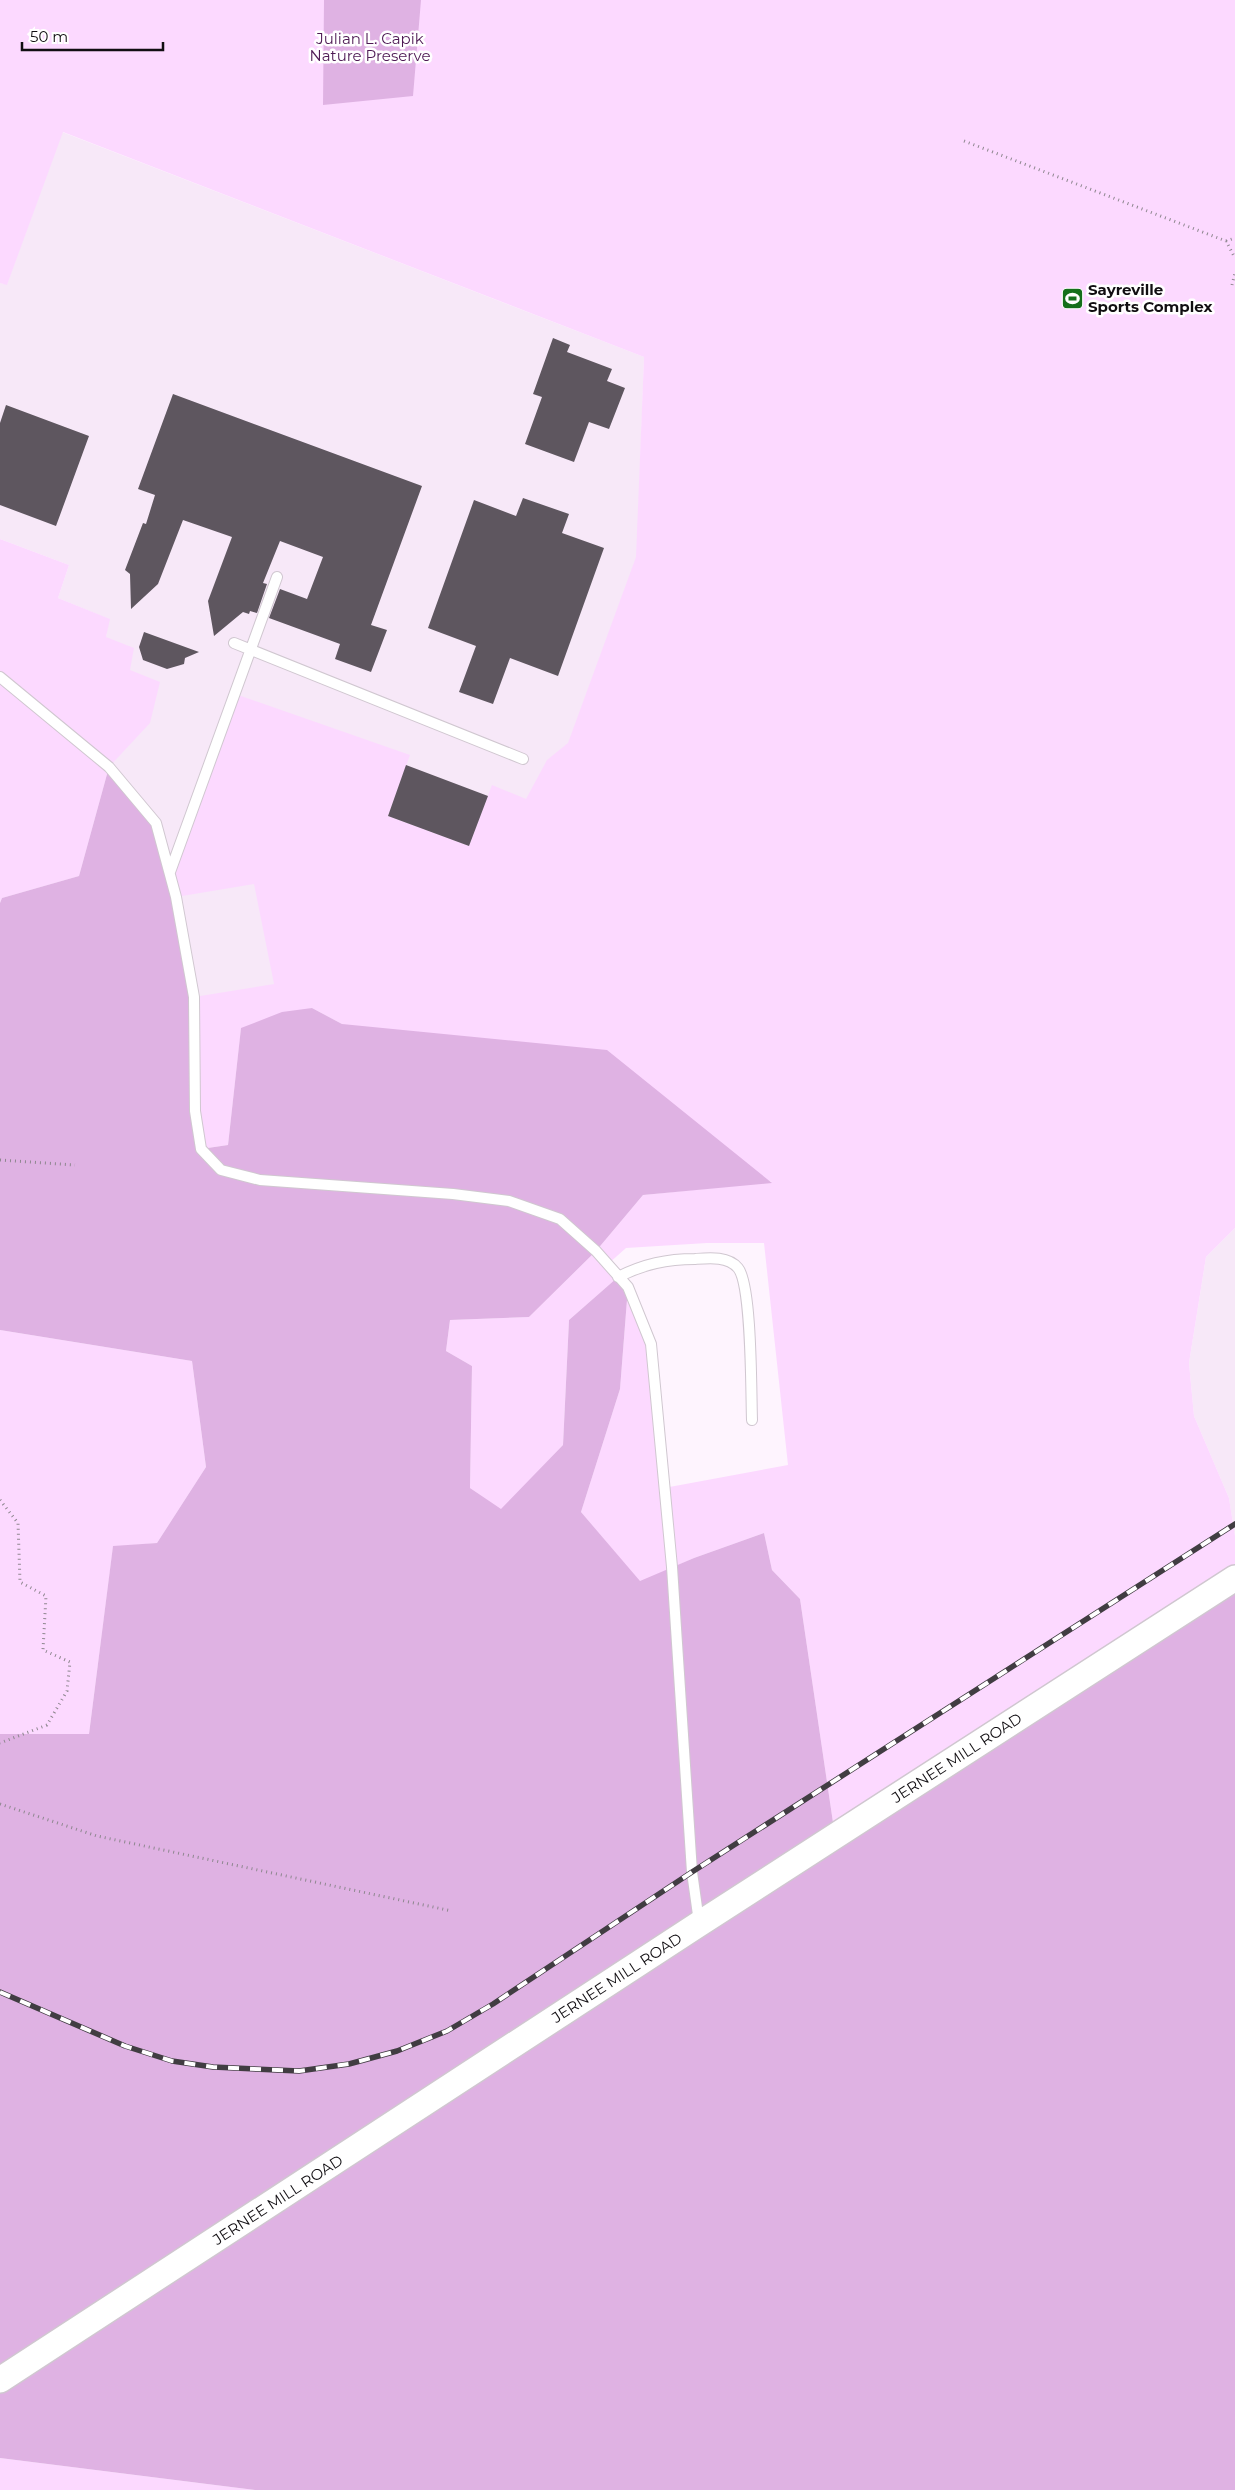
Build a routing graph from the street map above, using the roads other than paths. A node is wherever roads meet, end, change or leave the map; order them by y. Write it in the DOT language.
graph roads {
  1 [pos="277,577"];
  2 [pos="234,643"];
  3 [pos="250,650"];
  4 [pos="0,677"];
  5 [pos="523,759"];
  6 [pos="170,872"];
  7 [pos="618,1276"];
  8 [pos="752,1420"];
  9 [pos="1235,1578"];
  10 [pos="699,1924"];
  11 [pos="0,2380"];
  1 -- 3 [label="lane"];
  2 -- 3 [label="lane"];
  3 -- 5 [label="lane"];
  3 -- 6 [label="lane"];
  4 -- 6 [label="lane"];
  6 -- 7 [label="lane"];
  7 -- 8 [label="lane"];
  7 -- 10 [label="lane"];
  9 -- 10 [label="street, JERNEE MILL ROAD"];
  10 -- 11 [label="street, JERNEE MILL ROAD"];
}
